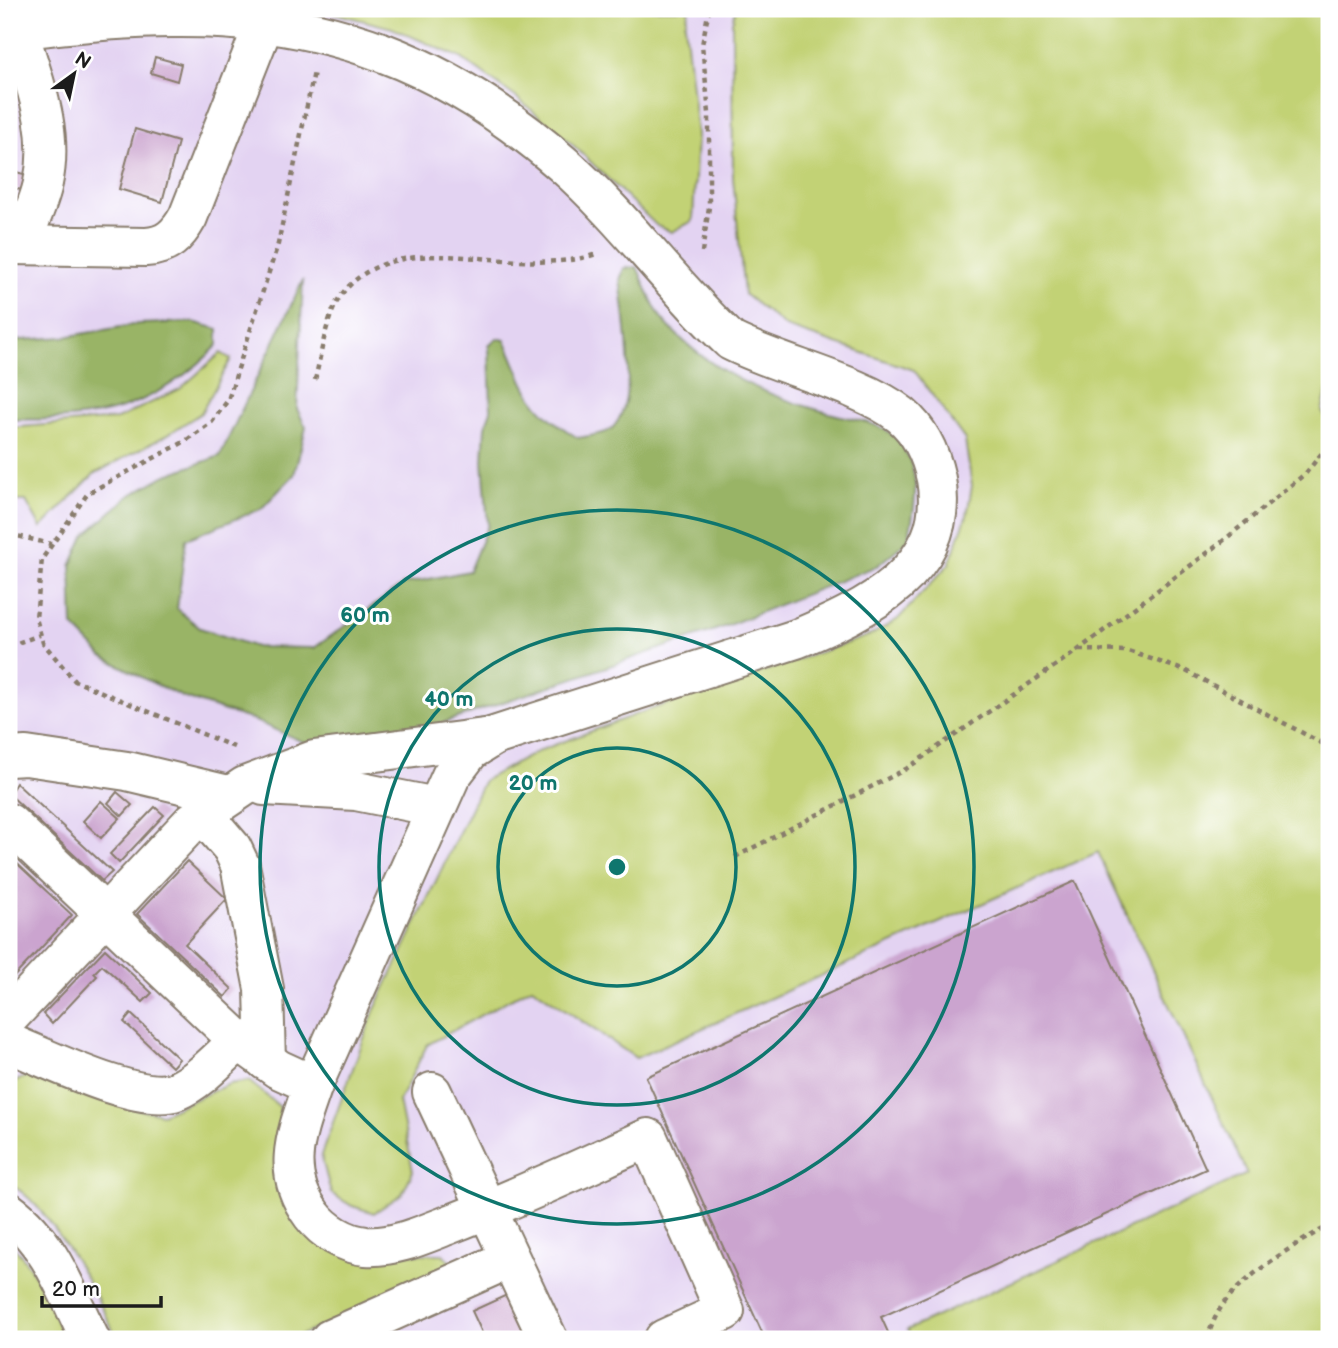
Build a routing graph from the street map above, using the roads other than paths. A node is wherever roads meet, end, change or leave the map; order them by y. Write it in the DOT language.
graph roads {
  1 [pos="157,13"];
  2 [pos="264,24"];
  3 [pos="13,29"];
  4 [pos="15,244"];
  5 [pos="494,736"];
  6 [pos="9,757"];
  7 [pos="225,798"];
  8 [pos="436,807"];
  9 [pos="9,823"];
  10 [pos="105,915"];
  11 [pos="9,1017"];
  12 [pos="9,1044"];
  13 [pos="252,1051"];
  14 [pos="313,1084"];
  15 [pos="432,1091"];
  16 [pos="486,1211"];
  17 [pos="9,1212"];
  18 [pos="509,1259"];
  19 [pos="90,1339"];
  20 [pos="330,1339"];
  21 [pos="548,1339"];
  22 [pos="664,1339"];
  1 -- 2 [label="street"];
  1 -- 3 [label="street"];
  2 -- 4 [label="street"];
  2 -- 5 [label="street"];
  3 -- 4 [label="street"];
  5 -- 7 [label="street"];
  5 -- 8 [label="street"];
  6 -- 7 [label="street"];
  7 -- 8 [label="street"];
  7 -- 10 [label="street"];
  7 -- 13 [label="street"];
  8 -- 14 [label="street"];
  9 -- 10 [label="street"];
  10 -- 11 [label="street"];
  10 -- 13 [label="street"];
  12 -- 13 [label="street"];
  13 -- 14 [label="street"];
  14 -- 16 [label="street"];
  15 -- 16 [label="street"];
  16 -- 18 [label="street"];
  16 -- 22 [label="street"];
  17 -- 19 [label="street"];
  18 -- 20 [label="street"];
  18 -- 21 [label="street"];
}
